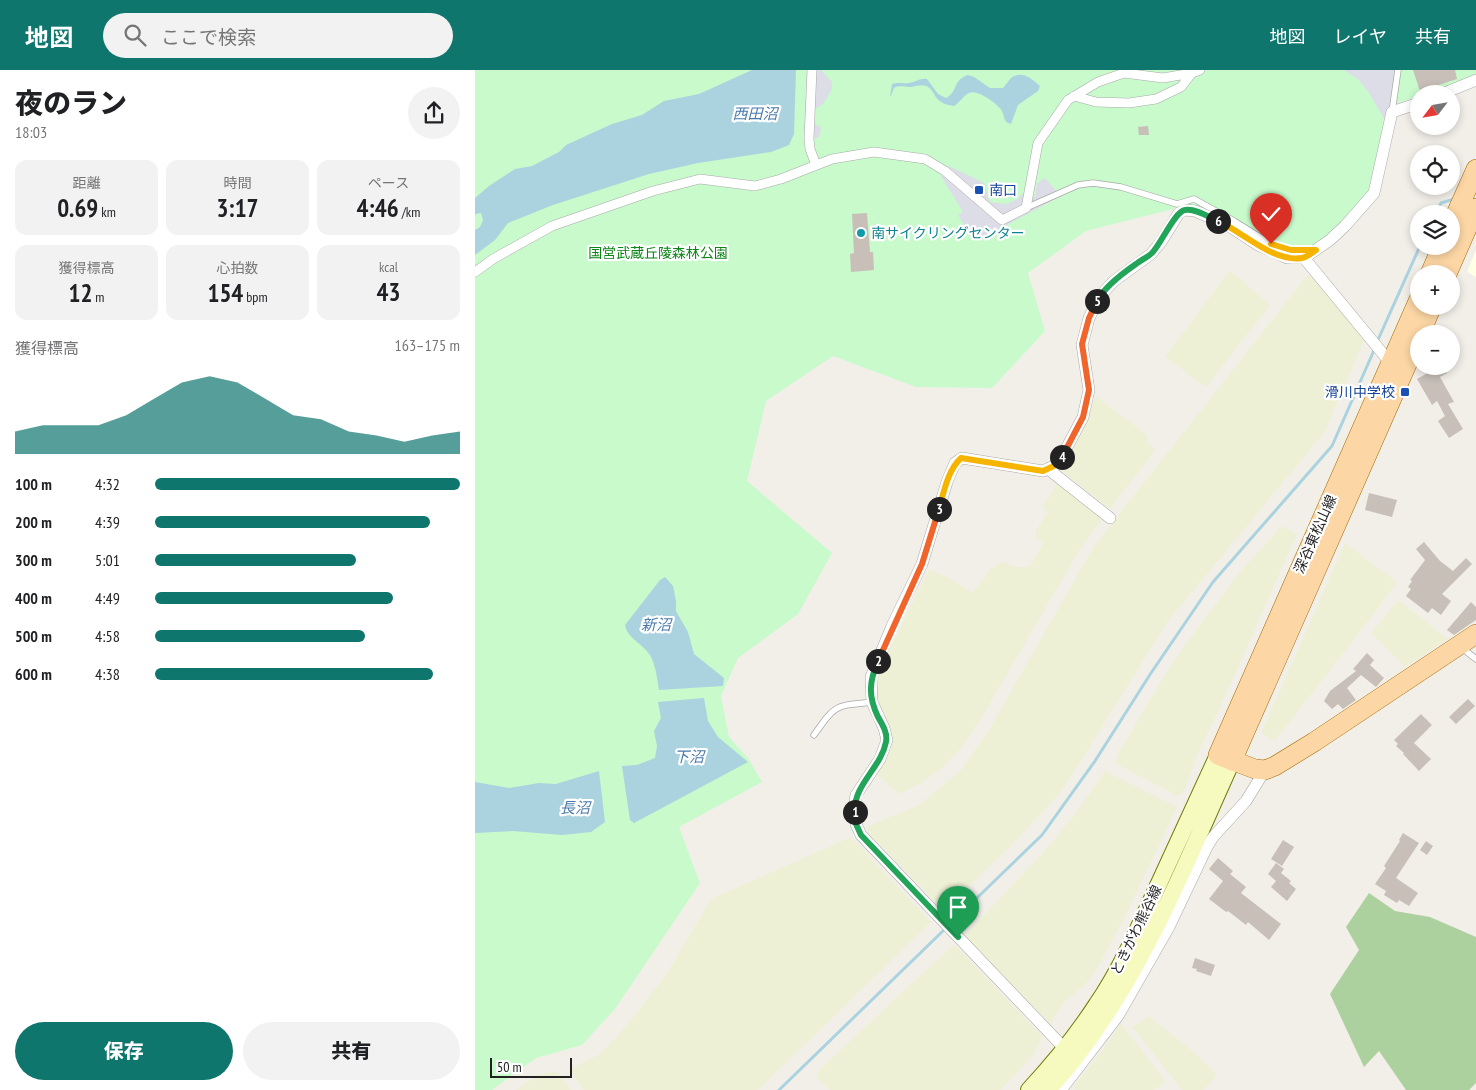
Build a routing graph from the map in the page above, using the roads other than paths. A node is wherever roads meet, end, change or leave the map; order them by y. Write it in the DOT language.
graph roads {
  1 [pos="813,70"];
  2 [pos="1399,70"];
  3 [pos="1122,71"];
  4 [pos="1196,72"];
  5 [pos="1476,80"];
  6 [pos="1460,87"];
  7 [pos="1074,96"];
  8 [pos="1410,106"];
  9 [pos="1392,112"];
  10 [pos="816,165"];
  11 [pos="1476,169"];
  12 [pos="1467,201"];
  13 [pos="1026,208"];
  14 [pos="1460,212"];
  15 [pos="1316,250"];
  16 [pos="1304,258"];
  17 [pos="1449,265"];
  18 [pos="475,272"];
  19 [pos="1412,315"];
  20 [pos="1410,344"];
  21 [pos="1391,363"];
  22 [pos="1048,469"];
  23 [pos="1110,518"];
  24 [pos="1476,634"];
  25 [pos="1459,645"];
  26 [pos="1476,659"];
  27 [pos="871,702"];
  28 [pos="814,735"];
  29 [pos="1225,758"];
  30 [pos="1265,770"];
  31 [pos="1065,1049"];
  32 [pos="1061,1087"];
  33 [pos="1029,1090"];
  1 -- 10 [label="street"];
  2 -- 9 [label="lane"];
  3 -- 4 [label="street"];
  3 -- 7 [label="street"];
  4 -- 7 [label="street"];
  5 -- 6 [label="street"];
  7 -- 13 [label="street"];
  8 -- 9 [label="street"];
  9 -- 15 [label="street"];
  10 -- 13 [label="street"];
  10 -- 18 [label="street"];
  11 -- 12 [label="main road"];
  12 -- 14 [label="main road"];
  12 -- 17 [label="main road"];
  13 -- 15 [label="lane"];
  15 -- 16 [label="street"];
  16 -- 21 [label="street"];
  16 -- 22 [label="street"];
  19 -- 21 [label="main road, 深谷東松山線"];
  20 -- 21 [label="main road, 深谷東松山線"];
  21 -- 29 [label="main road, 深谷東松山線"];
  22 -- 23 [label="street"];
  22 -- 27 [label="street"];
  24 -- 25 [label="main road"];
  25 -- 26 [label="lane"];
  25 -- 30 [label="main road"];
  27 -- 28 [label="lane"];
  27 -- 31 [label="street"];
  29 -- 30 [label="main road"];
  29 -- 31 [label="main road, ときがわ熊谷線"];
  29 -- 32 [label="main road, ときがわ熊谷線"];
  30 -- 32 [label="street"];
  31 -- 33 [label="main road, ときがわ熊谷線"];
}
